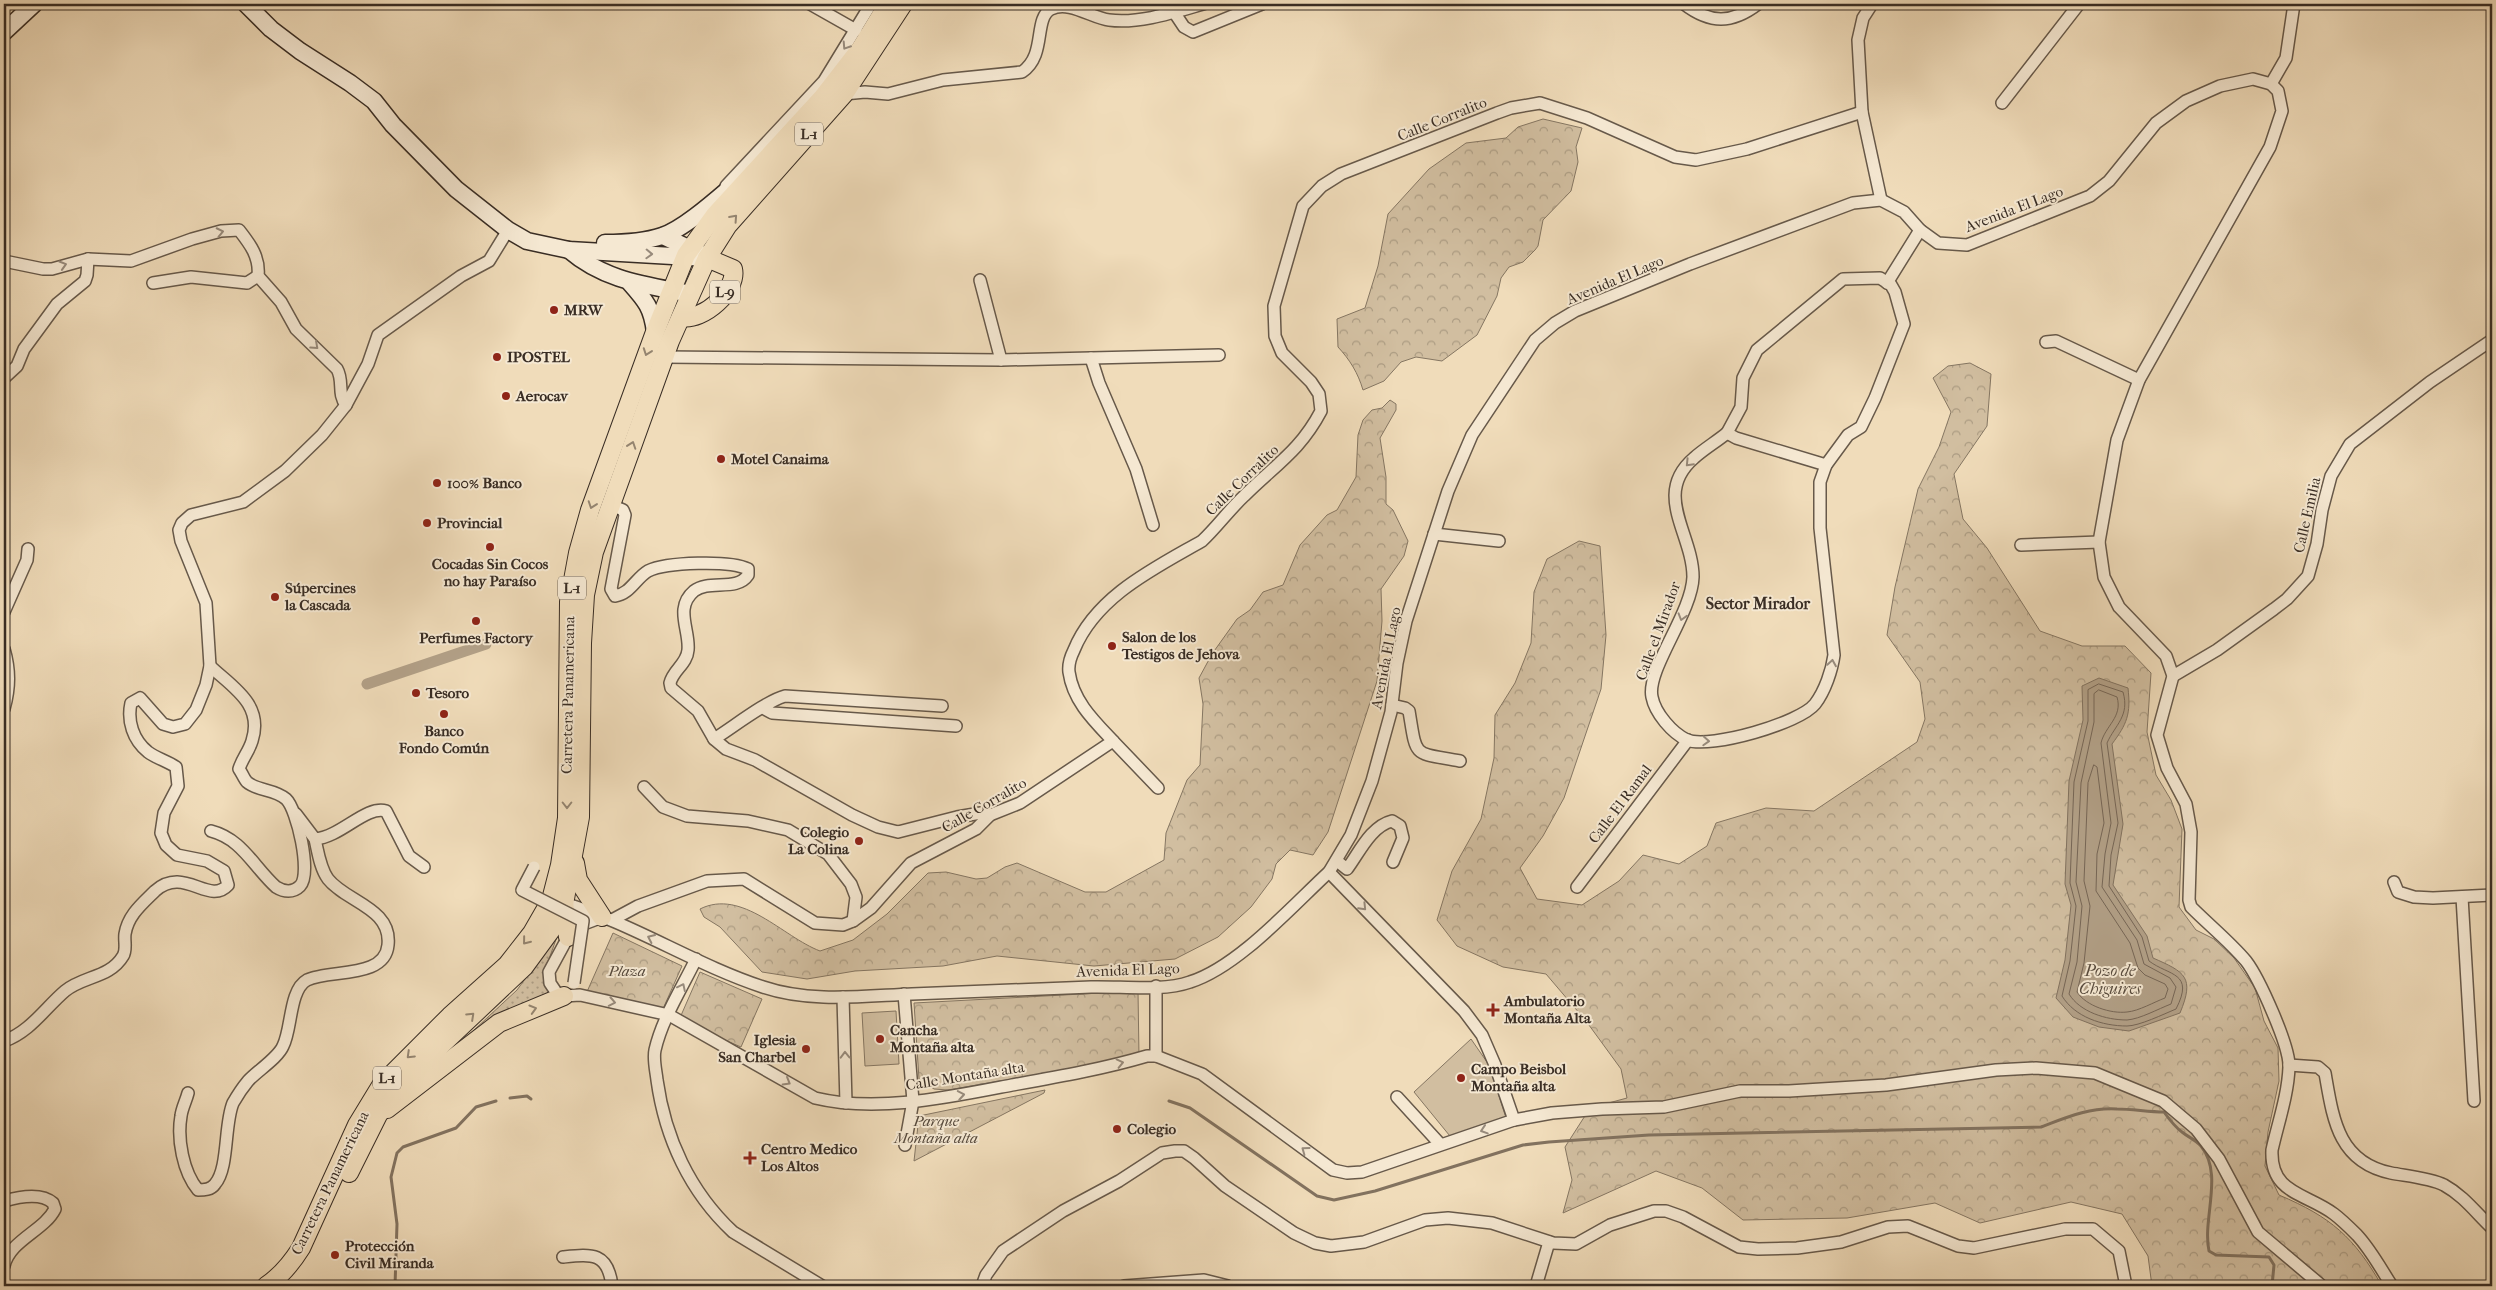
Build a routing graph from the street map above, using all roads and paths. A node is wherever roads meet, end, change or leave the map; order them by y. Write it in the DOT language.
graph roads {
  1 [pos="34,4"];
  2 [pos="248,4"];
  3 [pos="810,4"];
  4 [pos="871,4"];
  5 [pos="888,4"];
  6 [pos="903,4"];
  7 [pos="1203,4"];
  8 [pos="1262,4"];
  9 [pos="1684,4"];
  10 [pos="1758,4"];
  11 [pos="1872,4"];
  12 [pos="2079,4"];
  13 [pos="2294,4"];
  14 [pos="1174,12"];
  15 [pos="856,30"];
  16 [pos="4,32"];
  17 [pos="2271,84"];
  18 [pos="844,94"];
  19 [pos="2002,103"];
  20 [pos="1862,112"];
  21 [pos="762,162"];
  22 [pos="1881,200"];
  23 [pos="694,218"];
  24 [pos="508,230"];
  25 [pos="1920,230"];
  26 [pos="663,236"];
  27 [pos="616,248"];
  28 [pos="568,250"];
  29 [pos="689,252"];
  30 [pos="707,258"];
  31 [pos="88,259"];
  32 [pos="4,261"];
  33 [pos="258,276"];
  34 [pos="980,280"];
  35 [pos="626,281"];
  36 [pos="1887,282"];
  37 [pos="153,283"];
  38 [pos="671,290"];
  39 [pos="691,294"];
  40 [pos="681,317"];
  41 [pos="655,332"];
  42 [pos="2492,340"];
  43 [pos="2046,342"];
  44 [pos="1218,355"];
  45 [pos="665,357"];
  46 [pos="1091,358"];
  47 [pos="1001,360"];
  48 [pos="4,378"];
  49 [pos="2139,380"];
  50 [pos="346,405"];
  51 [pos="1727,433"];
  52 [pos="1826,464"];
  53 [pos="611,505"];
  54 [pos="1153,525"];
  55 [pos="1434,534"];
  56 [pos="1499,541"];
  57 [pos="2099,542"];
  58 [pos="2021,545"];
  59 [pos="28,549"];
  60 [pos="4,612"];
  61 [pos="4,649"];
  62 [pos="210,666"];
  63 [pos="2173,676"];
  64 [pos="1392,705"];
  65 [pos="942,706"];
  66 [pos="763,708"];
  67 [pos="4,709"];
  68 [pos="956,726"];
  69 [pos="714,739"];
  70 [pos="1113,740"];
  71 [pos="1688,740"];
  72 [pos="1460,760"];
  73 [pos="644,787"];
  74 [pos="1158,788"];
  75 [pos="295,813"];
  76 [pos="990,815"];
  77 [pos="211,831"];
  78 [pos="315,839"];
  79 [pos="1337,861"];
  80 [pos="567,862"];
  81 [pos="1392,862"];
  82 [pos="424,867"];
  83 [pos="534,867"];
  84 [pos="1329,872"];
  85 [pos="2394,882"];
  86 [pos="1577,887"];
  87 [pos="2492,895"];
  88 [pos="2462,897"];
  89 [pos="558,902"];
  90 [pos="607,919"];
  91 [pos="853,921"];
  92 [pos="568,937"];
  93 [pos="696,959"];
  94 [pos="1156,986"];
  95 [pos="569,990"];
  96 [pos="904,994"];
  97 [pos="844,997"];
  98 [pos="669,1015"];
  99 [pos="4,1041"];
  100 [pos="1156,1056"];
  101 [pos="2289,1065"];
  102 [pos="188,1094"];
  103 [pos="1397,1097"];
  104 [pos="913,1101"];
  105 [pos="2474,1101"];
  106 [pos="846,1103"];
  107 [pos="378,1115"];
  108 [pos="1514,1120"];
  109 [pos="1440,1144"];
  110 [pos="905,1145"];
  111 [pos="4,1201"];
  112 [pos="2492,1228"];
  113 [pos="1549,1242"];
  114 [pos="564,1257"];
  115 [pos="4,1266"];
  116 [pos="266,1286"];
  117 [pos="283,1286"];
  118 [pos="612,1286"];
  119 [pos="822,1286"];
  120 [pos="982,1286"];
  121 [pos="1124,1286"];
  122 [pos="1228,1286"];
  123 [pos="1536,1286"];
  124 [pos="2126,1286"];
  125 [pos="2322,1286"];
  126 [pos="2392,1286"];
  1 -- 16 [label="street"];
  2 -- 24 [label="street, L-9"];
  3 -- 15 [label="street"];
  4 -- 15 [label="street"];
  5 -- 21 [label="main road, Carretera Panamericana / L-1"];
  6 -- 18 [label="main road, Carretera Panamericana / L-1"];
  7 -- 14 [label="street"];
  8 -- 14 [label="street"];
  9 -- 10 [label="street"];
  11 -- 20 [label="street"];
  12 -- 19 [label="street"];
  13 -- 17 [label="street"];
  14 -- 18 [label="street"];
  15 -- 23 [label="street, one-way"];
  17 -- 25 [label="street, Avenida El Lago"];
  17 -- 49 [label="street"];
  30 -- 18 [label="main road, Carretera Panamericana / L-1, one-way"];
  20 -- 22 [label="street"];
  20 -- 70 [label="street, Calle Corralito"];
  21 -- 23 [label="street, L-9"];
  21 -- 29 [label="main road, Carretera Panamericana / L-1"];
  22 -- 25 [label="street, Avenida El Lago"];
  22 -- 55 [label="street, Avenida El Lago"];
  23 -- 26 [label="street, L-9"];
  24 -- 28 [label="street, L-9"];
  24 -- 50 [label="street"];
  25 -- 36 [label="street"];
  26 -- 27 [label="street, L-9"];
  26 -- 29 [label="street, L-9"];
  27 -- 28 [label="street, L-9"];
  27 -- 29 [label="street, L-9, one-way"];
  27 -- 35 [label="street, L-9"];
  28 -- 35 [label="street, L-9"];
  29 -- 30 [label="street, L-9"];
  29 -- 38 [label="main road, Carretera Panamericana / L-1"];
  30 -- 39 [label="main road, Carretera Panamericana / L-1"];
  30 -- 40 [label="main road, L-9"];
  32 -- 31 [label="street, one-way"];
  31 -- 33 [label="street, one-way"];
  31 -- 48 [label="street"];
  33 -- 37 [label="street"];
  33 -- 50 [label="street, one-way"];
  34 -- 47 [label="street"];
  35 -- 38 [label="street, L-9"];
  35 -- 41 [label="street, L-9"];
  36 -- 51 [label="street"];
  36 -- 52 [label="street"];
  38 -- 39 [label="street, L-9"];
  38 -- 41 [label="main road, Carretera Panamericana / L-1"];
  39 -- 40 [label="main road, Carretera Panamericana / L-1"];
  40 -- 45 [label="main road, Carretera Panamericana / L-1"];
  41 -- 80 [label="main road, Carretera Panamericana / L-1, one-way"];
  42 -- 63 [label="street, Calle Emilia"];
  43 -- 49 [label="street"];
  44 -- 46 [label="street"];
  45 -- 47 [label="street"];
  53 -- 45 [label="main road, Carretera Panamericana / L-1, one-way"];
  46 -- 47 [label="street"];
  46 -- 54 [label="street"];
  49 -- 57 [label="street"];
  50 -- 62 [label="street"];
  51 -- 52 [label="street"];
  51 -- 71 [label="street, Calle el Mirador, one-way"];
  71 -- 52 [label="street, one-way"];
  53 -- 69 [label="street"];
  53 -- 80 [label="main road, Carretera Panamericana / L-1"];
  55 -- 56 [label="street"];
  55 -- 64 [label="street, Avenida El Lago"];
  57 -- 58 [label="street"];
  57 -- 63 [label="street"];
  59 -- 60 [label="street"];
  61 -- 67 [label="street"];
  62 -- 75 [label="street"];
  62 -- 99 [label="street"];
  63 -- 101 [label="street"];
  64 -- 72 [label="street"];
  64 -- 79 [label="street, Avenida El Lago"];
  65 -- 66 [label="street"];
  66 -- 68 [label="street"];
  66 -- 69 [label="street"];
  69 -- 76 [label="street"];
  70 -- 74 [label="street"];
  70 -- 76 [label="street, Calle Corralito"];
  71 -- 86 [label="street, Calle El Ramal"];
  73 -- 91 [label="street"];
  75 -- 77 [label="street"];
  75 -- 78 [label="street"];
  76 -- 91 [label="street, Calle Corralito"];
  78 -- 82 [label="street"];
  78 -- 102 [label="street"];
  79 -- 81 [label="street"];
  79 -- 84 [label="street, Avenida El Lago"];
  80 -- 89 [label="main road, Carretera Panamericana / L-1"];
  80 -- 90 [label="main road, L-1"];
  83 -- 95 [label="street, bridge"];
  84 -- 94 [label="street, Avenida El Lago"];
  84 -- 108 [label="street, one-way"];
  85 -- 88 [label="street"];
  87 -- 88 [label="street"];
  88 -- 105 [label="street"];
  89 -- 90 [label="street, Avenida El Lago"];
  89 -- 92 [label="main road"];
  107 -- 89 [label="main road, Carretera Panamericana / L-1, one-way"];
  89 -- 116 [label="main road, Carretera Panamericana / L-1, one-way"];
  90 -- 91 [label="street, Calle Corralito"];
  90 -- 92 [label="street, Calle Corralito"];
  93 -- 90 [label="street, Avenida El Lago, one-way"];
  92 -- 95 [label="street"];
  93 -- 97 [label="street, Avenida El Lago"];
  98 -- 93 [label="street, one-way"];
  94 -- 96 [label="street, Avenida El Lago"];
  94 -- 100 [label="street"];
  95 -- 98 [label="street, Calle Montaña alta, one-way"];
  107 -- 95 [label="main road, one-way"];
  96 -- 97 [label="street, Avenida El Lago"];
  96 -- 104 [label="street"];
  106 -- 97 [label="street, one-way"];
  98 -- 106 [label="street, Calle Montaña alta, one-way"];
  98 -- 119 [label="street"];
  104 -- 100 [label="street, Calle Montaña alta, one-way"];
  109 -- 100 [label="street, one-way"];
  101 -- 112 [label="street"];
  101 -- 126 [label="street"];
  103 -- 109 [label="street"];
  104 -- 106 [label="street, Calle Montaña alta"];
  104 -- 110 [label="street"];
  107 -- 117 [label="main road, Carretera Panamericana / L-1"];
  108 -- 109 [label="street, one-way"];
  108 -- 125 [label="street"];
  111 -- 115 [label="street"];
  113 -- 120 [label="street"];
  113 -- 123 [label="street"];
  113 -- 124 [label="street"];
  114 -- 118 [label="street"];
  121 -- 122 [label="street"];
}
